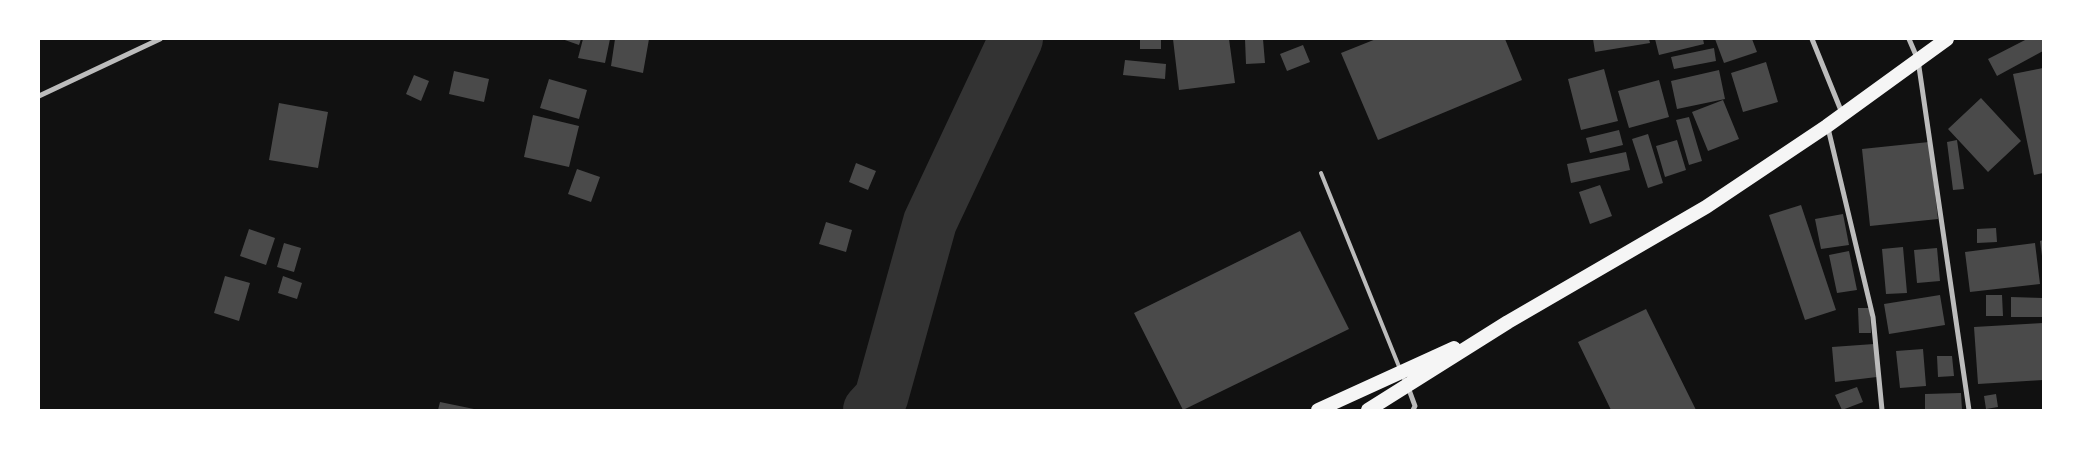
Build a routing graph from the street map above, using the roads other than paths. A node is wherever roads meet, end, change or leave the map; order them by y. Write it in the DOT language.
graph roads {
  1 [pos="160,39"];
  2 [pos="1812,39"];
  3 [pos="1909,39"];
  4 [pos="1947,39"];
  5 [pos="1918,60"];
  6 [pos="39,96"];
  7 [pos="1843,114"];
  8 [pos="1827,126"];
  9 [pos="1320,173"];
  10 [pos="1508,322"];
  11 [pos="1402,373"];
  12 [pos="1407,387"];
  13 [pos="1318,410"];
  14 [pos="1368,410"];
  15 [pos="1413,410"];
  16 [pos="1882,410"];
  17 [pos="1969,410"];
  1 -- 6 [label="street"];
  2 -- 7 [label="street"];
  3 -- 5 [label="street"];
  4 -- 5 [label="highway"];
  5 -- 7 [label="highway"];
  5 -- 17 [label="street"];
  7 -- 8 [label="highway"];
  8 -- 10 [label="highway"];
  8 -- 16 [label="street"];
  9 -- 11 [label="lane"];
  10 -- 11 [label="highway"];
  10 -- 12 [label="highway"];
  11 -- 12 [label="lane"];
  11 -- 13 [label="highway"];
  12 -- 14 [label="highway"];
  12 -- 15 [label="street"];
}
